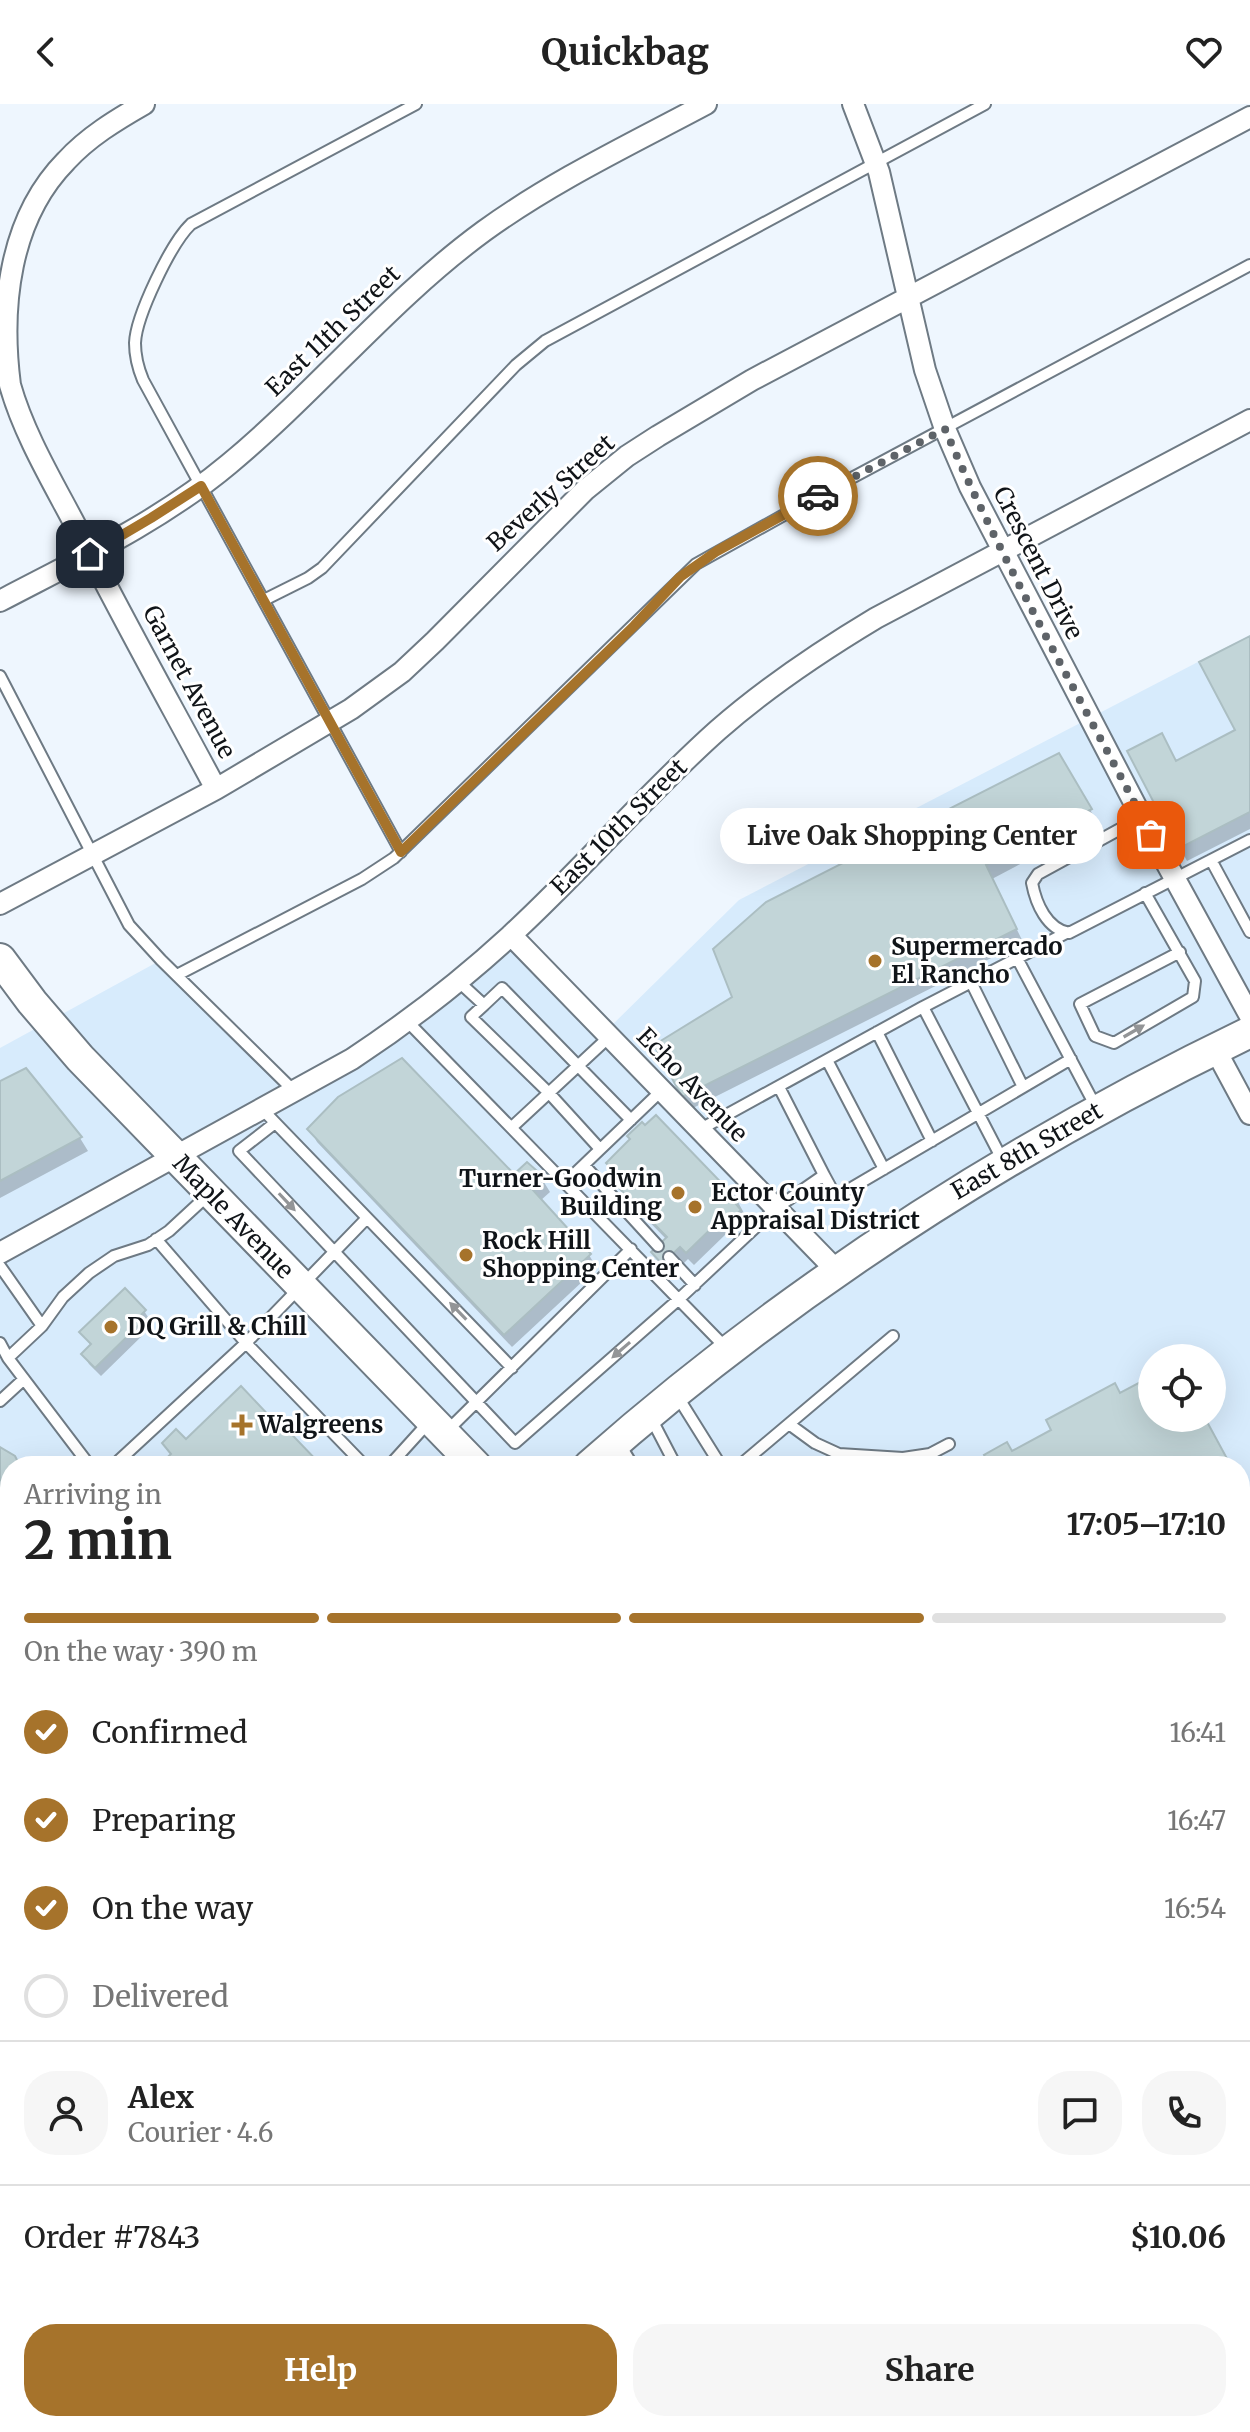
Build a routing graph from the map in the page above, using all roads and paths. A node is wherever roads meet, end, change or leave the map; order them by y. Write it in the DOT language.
graph roads {
  1 [pos="144,104"];
  2 [pos="416,104"];
  3 [pos="706,104"];
  4 [pos="853,104"];
  5 [pos="985,104"];
  6 [pos="1250,117"];
  7 [pos="876,162"];
  8 [pos="1250,265"];
  9 [pos="907,299"];
  10 [pos="1250,420"];
  11 [pos="945,429"];
  12 [pos="201,486"];
  13 [pos="1002,550"];
  14 [pos="90,554"];
  15 [pos="264,600"];
  16 [pos="0,601"];
  17 [pos="0,676"];
  18 [pos="331,722"];
  19 [pos="216,789"];
  20 [pos="1142,817"];
  21 [pos="1250,840"];
  22 [pos="401,852"];
  23 [pos="92,855"];
  24 [pos="1211,860"];
  25 [pos="1176,878"];
  26 [pos="1145,893"];
  27 [pos="0,904"];
  28 [pos="1250,932"];
  29 [pos="1066,933"];
  30 [pos="511,935"];
  31 [pos="1180,952"];
  32 [pos="1017,958"];
  33 [pos="0,959"];
  34 [pos="177,975"];
  35 [pos="458,981"];
  36 [pos="971,982"];
  37 [pos="484,1005"];
  38 [pos="923,1007"];
  39 [pos="1250,1016"];
  40 [pos="407,1021"];
  41 [pos="877,1032"];
  42 [pos="1250,1032"];
  43 [pos="609,1037"];
  44 [pos="1215,1049"];
  45 [pos="1071,1059"];
  46 [pos="827,1060"];
  47 [pos="578,1066"];
  48 [pos="779,1087"];
  49 [pos="1023,1087"];
  50 [pos="293,1090"];
  51 [pos="661,1091"];
  52 [pos="549,1093"];
  53 [pos="1098,1111"];
  54 [pos="979,1114"];
  55 [pos="1250,1114"];
  56 [pos="268,1116"];
  57 [pos="631,1120"];
  58 [pos="512,1127"];
  59 [pos="699,1130"];
  60 [pos="932,1141"];
  61 [pos="600,1149"];
  62 [pos="175,1158"];
  63 [pos="1004,1163"];
  64 [pos="584,1165"];
  65 [pos="884,1169"];
  66 [pos="824,1175"];
  67 [pos="566,1182"];
  68 [pos="209,1193"];
  69 [pos="775,1209"];
  70 [pos="367,1218"];
  71 [pos="156,1239"];
  72 [pos="658,1246"];
  73 [pos="631,1249"];
  74 [pos="0,1253"];
  75 [pos="334,1253"];
  76 [pos="669,1257"];
  77 [pos="0,1266"];
  78 [pos="837,1271"];
  79 [pos="695,1285"];
  80 [pos="302,1288"];
  81 [pos="679,1299"];
  82 [pos="42,1326"];
  83 [pos="893,1336"];
  84 [pos="0,1343"];
  85 [pos="246,1343"];
  86 [pos="728,1350"];
  87 [pos="8,1358"];
  88 [pos="512,1368"];
  89 [pos="24,1379"];
  90 [pos="675,1393"];
  91 [pos="0,1401"];
  92 [pos="475,1402"];
  93 [pos="649,1414"];
  94 [pos="789,1424"];
  95 [pos="437,1427"];
  96 [pos="949,1444"];
  97 [pos="625,1453"];
  98 [pos="82,1456"];
  99 [pos="124,1456"];
  100 [pos="355,1456"];
  101 [pos="401,1456"];
  102 [pos="466,1456"];
  103 [pos="671,1456"];
  104 [pos="715,1456"];
  105 [pos="751,1456"];
  106 [pos="871,1456"];
  107 [pos="916,1456"];
  1 -- 14 [label="street, Garnet Avenue"];
  2 -- 12 [label="lane"];
  3 -- 12 [label="street, East 11th Street"];
  4 -- 7 [label="street, Crescent Drive"];
  5 -- 7 [label="lane"];
  6 -- 9 [label="street, Beverly Street"];
  7 -- 9 [label="street, Crescent Drive"];
  7 -- 15 [label="lane"];
  8 -- 11 [label="lane"];
  9 -- 11 [label="street, Crescent Drive"];
  9 -- 18 [label="street, Beverly Street"];
  10 -- 13 [label="street, East 10th Street"];
  11 -- 13 [label="street, Crescent Drive"];
  11 -- 22 [label="lane"];
  12 -- 14 [label="street, East 11th Street"];
  12 -- 15 [label="lane"];
  13 -- 20 [label="street, Crescent Drive"];
  13 -- 30 [label="street, East 10th Street"];
  14 -- 16 [label="street, East 11th Street"];
  14 -- 19 [label="street, Garnet Avenue"];
  15 -- 18 [label="lane"];
  17 -- 23 [label="lane"];
  18 -- 19 [label="street, Beverly Street"];
  18 -- 22 [label="lane"];
  19 -- 23 [label="street, Beverly Street"];
  20 -- 25 [label="street, Crescent Drive"];
  20 -- 29 [label="lane"];
  21 -- 24 [label="lane"];
  22 -- 34 [label="lane"];
  23 -- 27 [label="street, Beverly Street"];
  23 -- 34 [label="lane"];
  24 -- 25 [label="lane"];
  24 -- 28 [label="lane"];
  25 -- 26 [label="lane"];
  25 -- 39 [label="street, Crescent Drive"];
  26 -- 29 [label="lane"];
  26 -- 31 [label="lane"];
  29 -- 32 [label="lane"];
  30 -- 35 [label="street, East 10th Street"];
  30 -- 43 [label="street, Echo Avenue"];
  31 -- 31 [label="lane, one-way"];
  32 -- 36 [label="lane"];
  32 -- 45 [label="lane"];
  33 -- 62 [label="main road, Maple Avenue"];
  34 -- 50 [label="lane"];
  35 -- 37 [label="lane"];
  35 -- 40 [label="street, East 10th Street"];
  36 -- 38 [label="lane"];
  36 -- 49 [label="lane"];
  37 -- 47 [label="lane"];
  37 -- 52 [label="lane"];
  38 -- 41 [label="lane"];
  38 -- 54 [label="lane"];
  40 -- 50 [label="street, East 10th Street"];
  40 -- 58 [label="lane"];
  41 -- 46 [label="lane"];
  41 -- 60 [label="lane"];
  42 -- 44 [label="main road, East 8th Street"];
  43 -- 47 [label="lane"];
  43 -- 51 [label="street, Echo Avenue"];
  44 -- 53 [label="main road, East 8th Street"];
  44 -- 55 [label="street"];
  45 -- 49 [label="lane"];
  45 -- 53 [label="lane"];
  46 -- 48 [label="lane"];
  46 -- 65 [label="lane"];
  47 -- 52 [label="lane"];
  47 -- 57 [label="lane"];
  48 -- 59 [label="lane"];
  48 -- 66 [label="lane"];
  49 -- 54 [label="lane"];
  50 -- 56 [label="street, East 10th Street"];
  51 -- 57 [label="lane"];
  51 -- 59 [label="street, Echo Avenue"];
  52 -- 58 [label="lane"];
  52 -- 61 [label="lane"];
  53 -- 63 [label="main road, East 8th Street"];
  54 -- 60 [label="lane"];
  54 -- 63 [label="lane"];
  56 -- 62 [label="street, East 10th Street"];
  56 -- 70 [label="lane"];
  56 -- 75 [label="lane, one-way"];
  57 -- 61 [label="lane"];
  58 -- 67 [label="lane"];
  59 -- 69 [label="street, Echo Avenue"];
  60 -- 65 [label="lane"];
  61 -- 64 [label="lane"];
  62 -- 68 [label="main road, Maple Avenue"];
  62 -- 74 [label="street, East 10th Street"];
  63 -- 78 [label="main road, East 8th Street"];
  64 -- 67 [label="lane"];
  64 -- 72 [label="lane"];
  65 -- 66 [label="lane"];
  66 -- 69 [label="lane"];
  67 -- 73 [label="lane"];
  68 -- 71 [label="lane"];
  68 -- 80 [label="main road, Maple Avenue"];
  69 -- 78 [label="street, Echo Avenue"];
  69 -- 79 [label="lane"];
  70 -- 75 [label="lane"];
  88 -- 70 [label="lane, one-way"];
  71 -- 82 [label="lane"];
  71 -- 85 [label="lane"];
  73 -- 81 [label="lane"];
  73 -- 88 [label="lane"];
  75 -- 80 [label="lane"];
  75 -- 92 [label="lane"];
  76 -- 79 [label="lane"];
  77 -- 82 [label="lane"];
  78 -- 86 [label="main road, East 8th Street"];
  79 -- 81 [label="lane"];
  80 -- 85 [label="lane"];
  80 -- 95 [label="main road, Maple Avenue"];
  81 -- 86 [label="lane"];
  81 -- 92 [label="lane, one-way"];
  82 -- 87 [label="lane"];
  83 -- 94 [label="lane"];
  84 -- 87 [label="lane"];
  85 -- 99 [label="lane"];
  85 -- 100 [label="lane"];
  86 -- 90 [label="main road, East 8th Street"];
  87 -- 89 [label="lane"];
  88 -- 92 [label="lane"];
  89 -- 91 [label="lane"];
  89 -- 98 [label="lane"];
  90 -- 93 [label="main road, East 8th Street"];
  90 -- 104 [label="lane"];
  92 -- 95 [label="lane"];
  93 -- 97 [label="main road, East 8th Street"];
  93 -- 103 [label="lane"];
  94 -- 105 [label="lane"];
  94 -- 106 [label="lane"];
  95 -- 101 [label="lane"];
  95 -- 102 [label="main road, Maple Avenue"];
  96 -- 107 [label="lane"];
}
